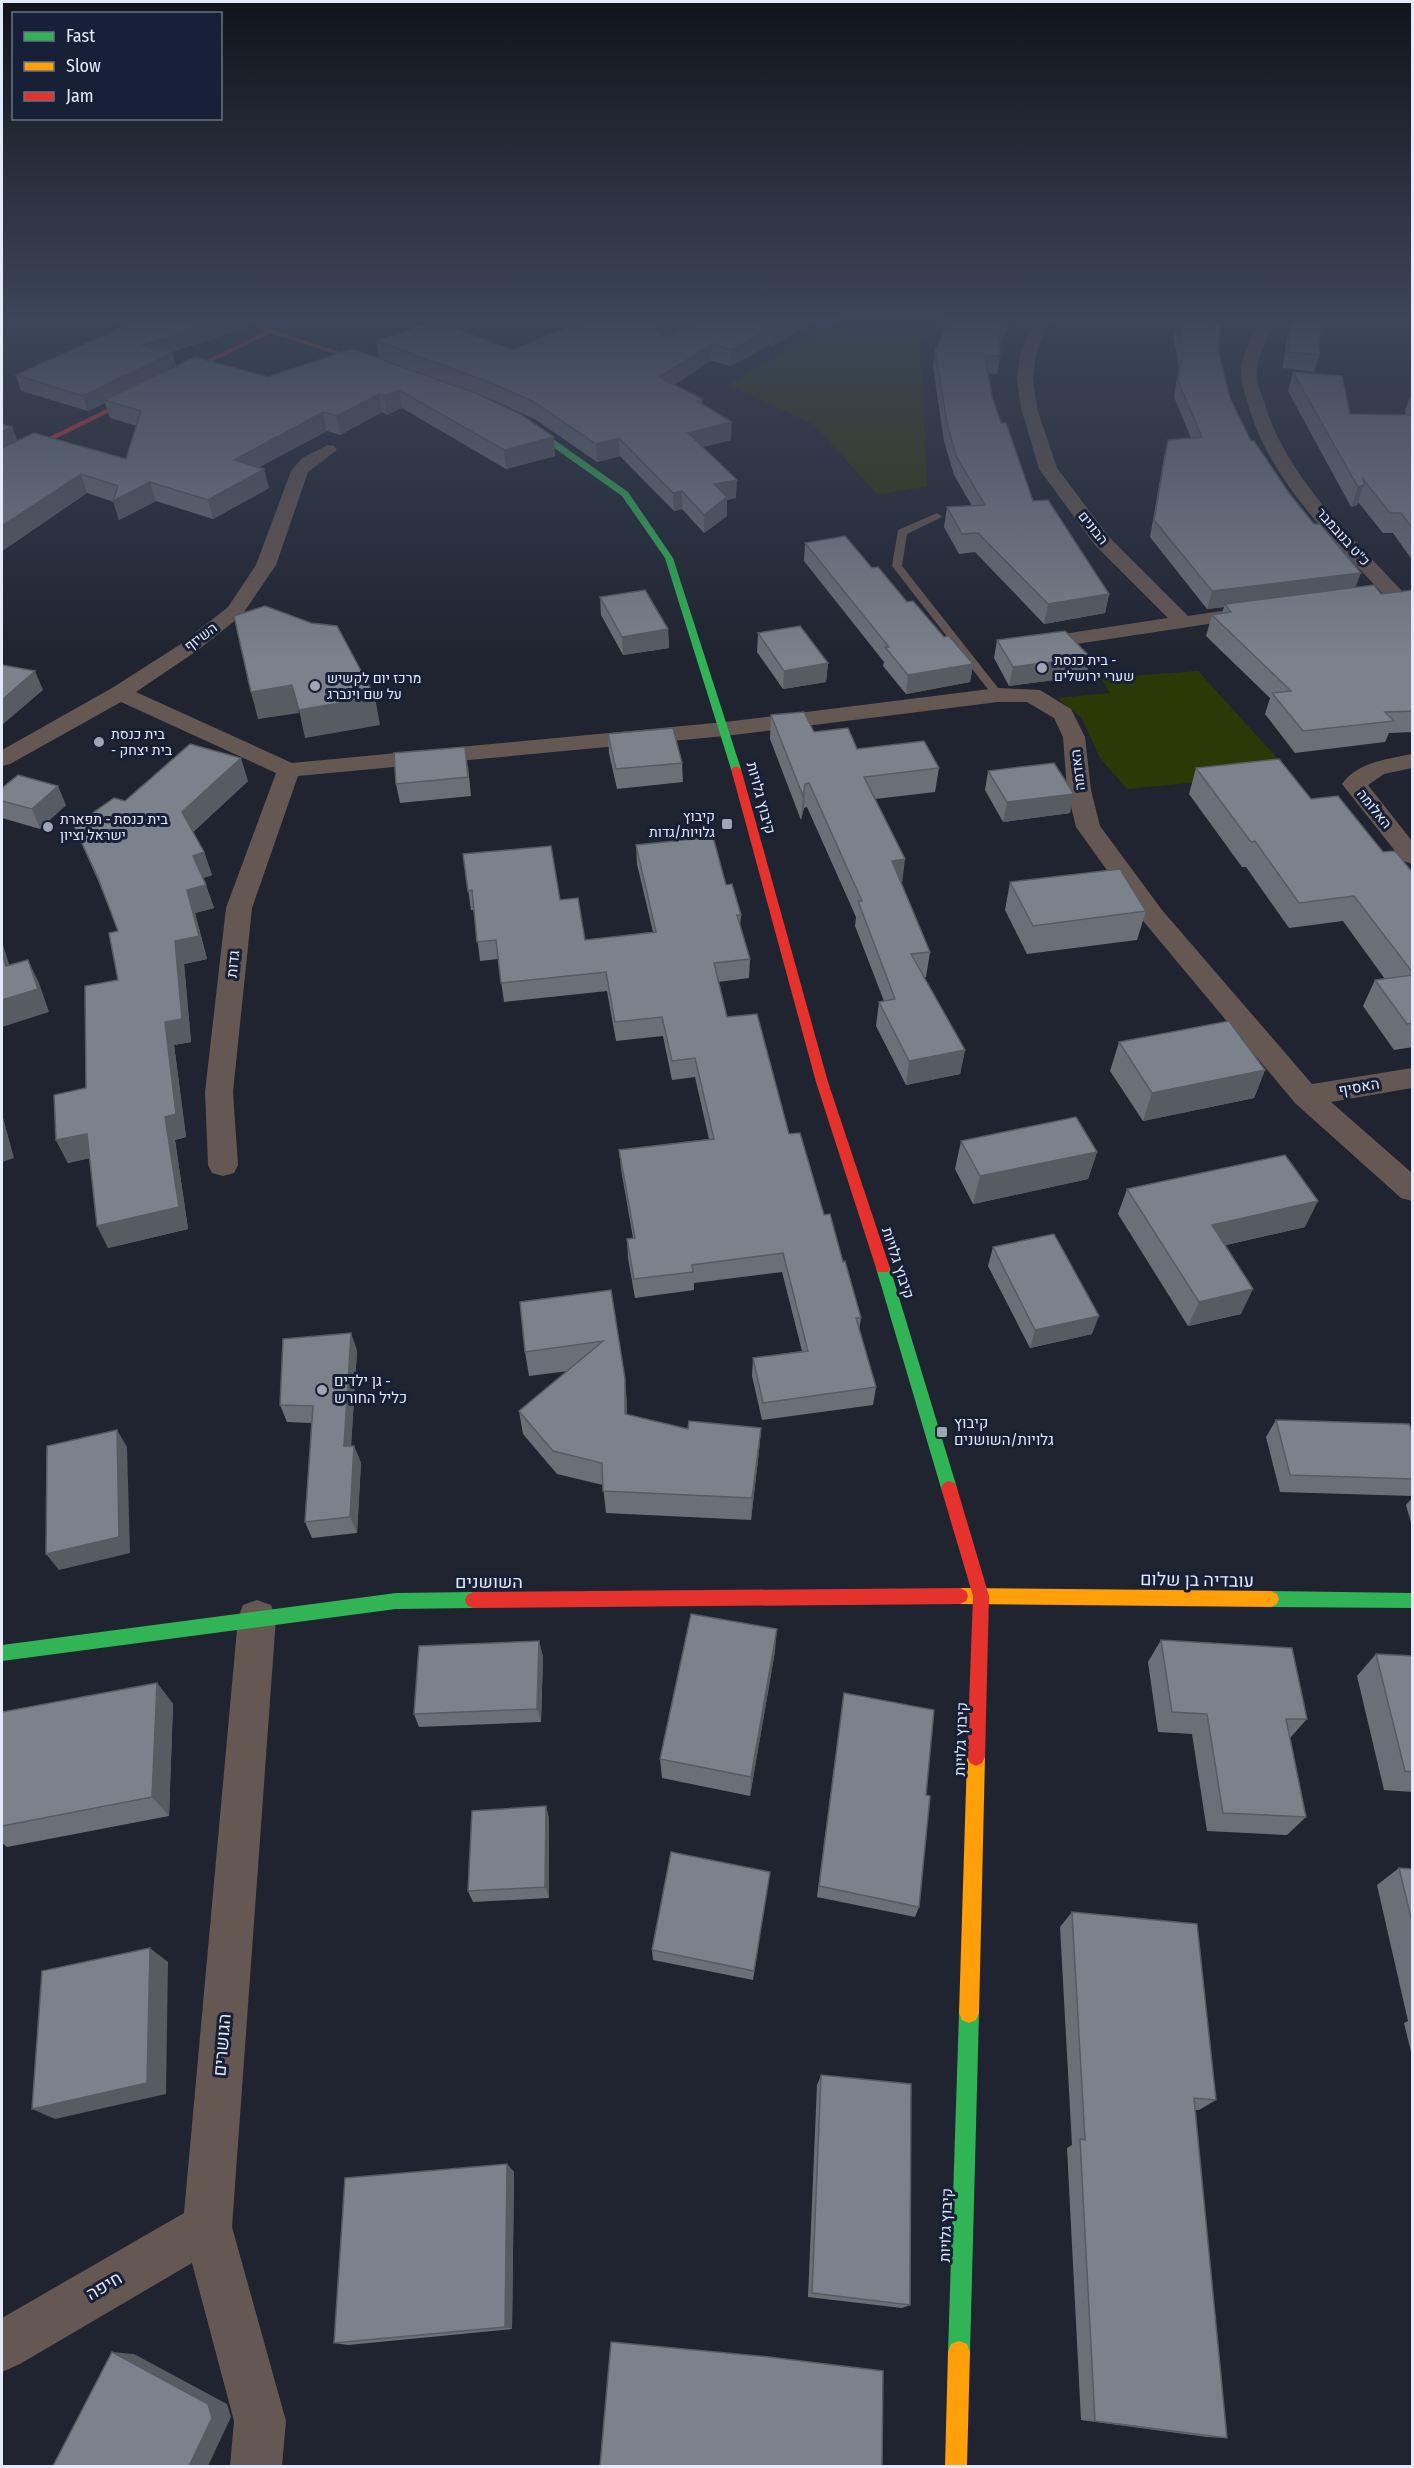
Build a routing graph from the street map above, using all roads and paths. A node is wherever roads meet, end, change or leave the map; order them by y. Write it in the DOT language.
graph roads {
  1 [pos="68,431"];
  2 [pos="537,431"];
  3 [pos="1036,431"];
  4 [pos="1265,431"];
  5 [pos="328,450"];
  6 [pos="2,464"];
  7 [pos="937,516"];
  8 [pos="1404,594"];
  9 [pos="1371,597"];
  10 [pos="1276,609"];
  11 [pos="1182,621"];
  12 [pos="1014,648"];
  13 [pos="120,693"];
  14 [pos="998,696"];
  15 [pos="725,729"];
  16 [pos="2,759"];
  17 [pos="1413,761"];
  18 [pos="289,770"];
  19 [pos="1413,856"];
  20 [pos="1413,1078"];
  21 [pos="1305,1096"];
  22 [pos="223,1165"];
  23 [pos="1413,1190"];
  24 [pos="981,1596"];
  25 [pos="1413,1601"];
  26 [pos="257,1618"];
  27 [pos="2,1653"];
  28 [pos="207,2227"];
  29 [pos="2,2346"];
  30 [pos="256,2466"];
  31 [pos="956,2466"];
  1 -- 6 [label="street"];
  2 -- 15 [label="street, קיבוץ גלויות"];
  3 -- 11 [label="street, הבונים"];
  4 -- 8 [label="street, כ\"ט בנובמבר"];
  5 -- 13 [label="street, השיזף"];
  7 -- 14 [label="lane"];
  8 -- 9 [label="street"];
  10 -- 11 [label="street"];
  11 -- 12 [label="street"];
  13 -- 16 [label="street, השיזף"];
  13 -- 18 [label="street"];
  14 -- 15 [label="street, האדמה"];
  14 -- 21 [label="street, האדמה"];
  15 -- 18 [label="street, האדמה"];
  15 -- 24 [label="street, קיבוץ גלויות"];
  17 -- 19 [label="street, האלומה"];
  18 -- 22 [label="street, גדות"];
  20 -- 21 [label="street, האסיף"];
  21 -- 23 [label="street, האדמה"];
  24 -- 25 [label="street, עובדיה בן שלום"];
  24 -- 26 [label="street, השושנים"];
  24 -- 31 [label="street, קיבוץ גלויות"];
  26 -- 27 [label="street, השושנים"];
  26 -- 28 [label="street, הגושרים"];
  28 -- 29 [label="street, חיפה"];
  28 -- 30 [label="street, הגושרים"];
}
